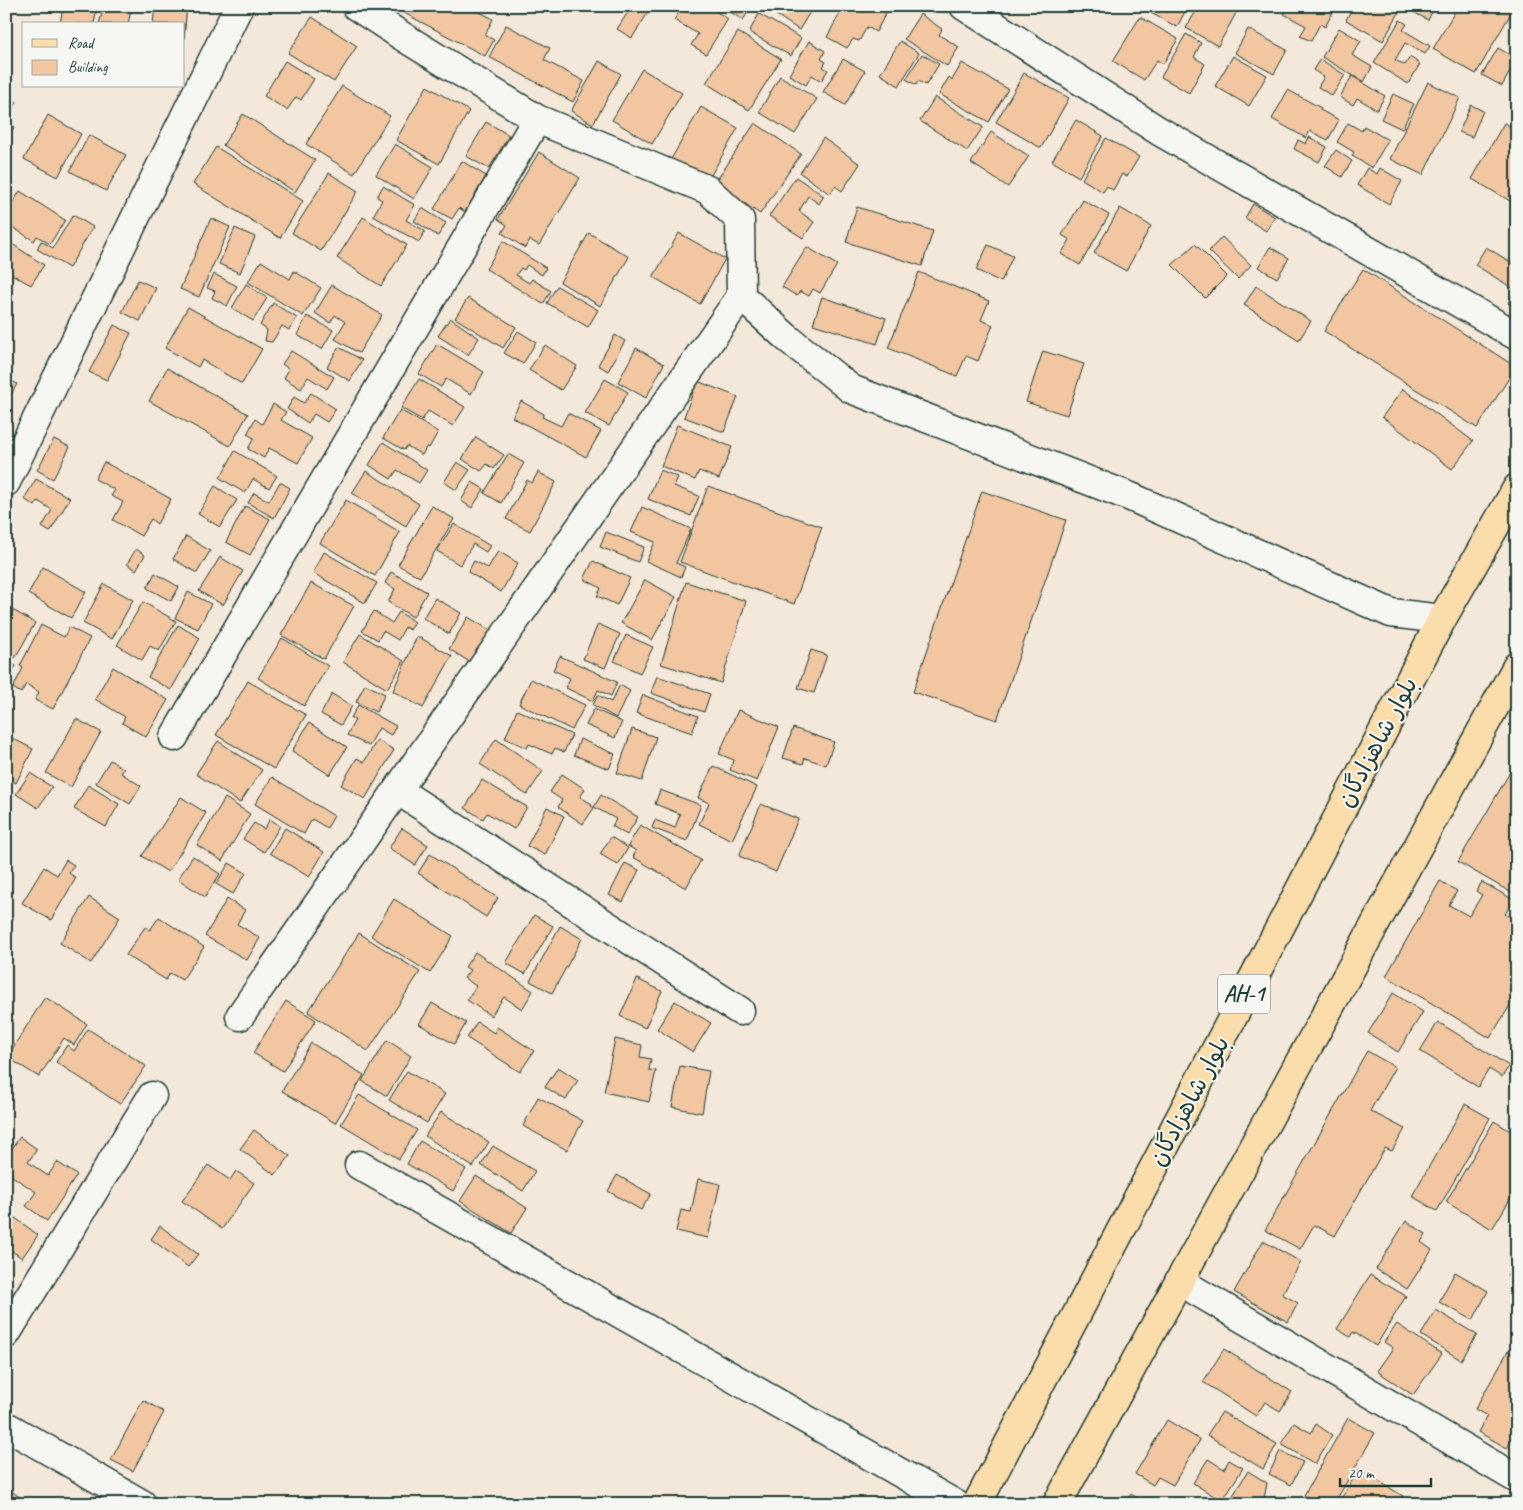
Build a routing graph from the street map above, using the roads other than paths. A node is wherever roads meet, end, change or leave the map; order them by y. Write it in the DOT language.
graph roads {
  1 [pos="239,6"];
  2 [pos="356,6"];
  3 [pos="964,6"];
  4 [pos="537,119"];
  5 [pos="741,296"];
  6 [pos="1517,336"];
  7 [pos="6,482"];
  8 [pos="1517,488"];
  9 [pos="1442,619"];
  10 [pos="1517,666"];
  11 [pos="1509,698"];
  12 [pos="174,737"];
  13 [pos="397,790"];
  14 [pos="740,1011"];
  15 [pos="240,1016"];
  16 [pos="152,1096"];
  17 [pos="359,1165"];
  18 [pos="1179,1281"];
  19 [pos="6,1334"];
  20 [pos="6,1426"];
  21 [pos="1517,1479"];
  22 [pos="142,1504"];
  23 [pos="955,1504"];
  24 [pos="977,1504"];
  25 [pos="1057,1504"];
  1 -- 7 [label="street"];
  2 -- 4 [label="street"];
  3 -- 6 [label="street"];
  4 -- 5 [label="street"];
  4 -- 12 [label="street"];
  5 -- 9 [label="street"];
  5 -- 13 [label="street"];
  8 -- 9 [label="main road, بلوار شاهزادگان / AH-1"];
  9 -- 24 [label="main road, بلوار شاهزادگان / AH-1"];
  10 -- 11 [label="main road"];
  11 -- 18 [label="main road"];
  13 -- 14 [label="street"];
  13 -- 15 [label="street"];
  16 -- 19 [label="street"];
  17 -- 23 [label="street"];
  18 -- 21 [label="street"];
  18 -- 25 [label="main road"];
  20 -- 22 [label="street"];
}
